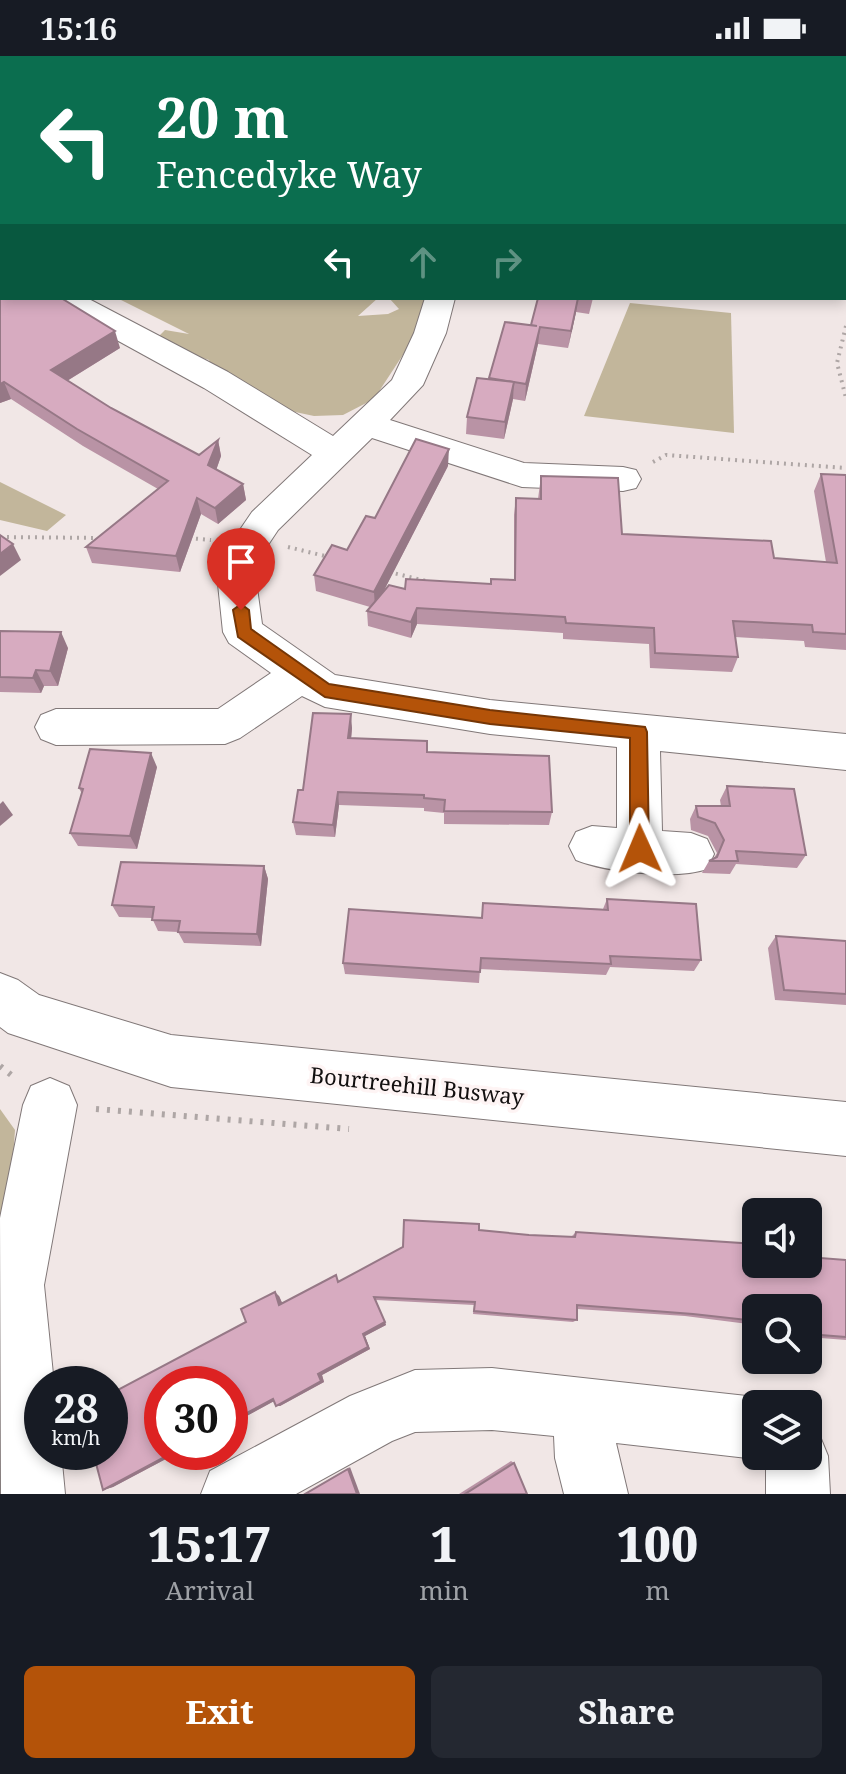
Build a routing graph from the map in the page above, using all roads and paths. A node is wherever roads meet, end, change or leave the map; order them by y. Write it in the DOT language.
graph roads {
  1 [pos="68,300"];
  2 [pos="439,300"];
  3 [pos="846,326"];
  4 [pos="846,398"];
  5 [pos="365,424"];
  6 [pos="335,453"];
  7 [pos="846,468"];
  8 [pos="623,479"];
  9 [pos="257,532"];
  10 [pos="0,537"];
  11 [pos="115,538"];
  12 [pos="186,538"];
  13 [pos="342,560"];
  14 [pos="387,571"];
  15 [pos="431,582"];
  16 [pos="302,674"];
  17 [pos="56,727"];
  18 [pos="638,732"];
  19 [pos="846,752"];
  20 [pos="592,846"];
  21 [pos="640,849"];
  22 [pos="691,854"];
  23 [pos="0,997"];
  24 [pos="50,1105"];
  25 [pos="846,1129"];
  26 [pos="583,1409"];
  27 [pos="742,1426"];
  28 [pos="797,1470"];
  29 [pos="33,1494"];
  30 [pos="233,1494"];
  31 [pos="596,1494"];
  32 [pos="798,1494"];
  1 -- 6 [label="street"];
  2 -- 5 [label="street"];
  3 -- 4 [label="path"];
  5 -- 6 [label="street"];
  5 -- 8 [label="street"];
  6 -- 9 [label="street"];
  7 -- 8 [label="path"];
  9 -- 12 [label="path"];
  9 -- 13 [label="path"];
  9 -- 16 [label="street"];
  10 -- 11 [label="path"];
  14 -- 15 [label="path"];
  16 -- 17 [label="street"];
  16 -- 18 [label="street"];
  18 -- 19 [label="street"];
  18 -- 21 [label="street"];
  20 -- 21 [label="street"];
  21 -- 22 [label="street"];
  23 -- 25 [label="street, Bourtreehill Busway"];
  24 -- 29 [label="street"];
  26 -- 27 [label="street"];
  26 -- 30 [label="street"];
  26 -- 31 [label="street"];
  28 -- 32 [label="street"];
}
